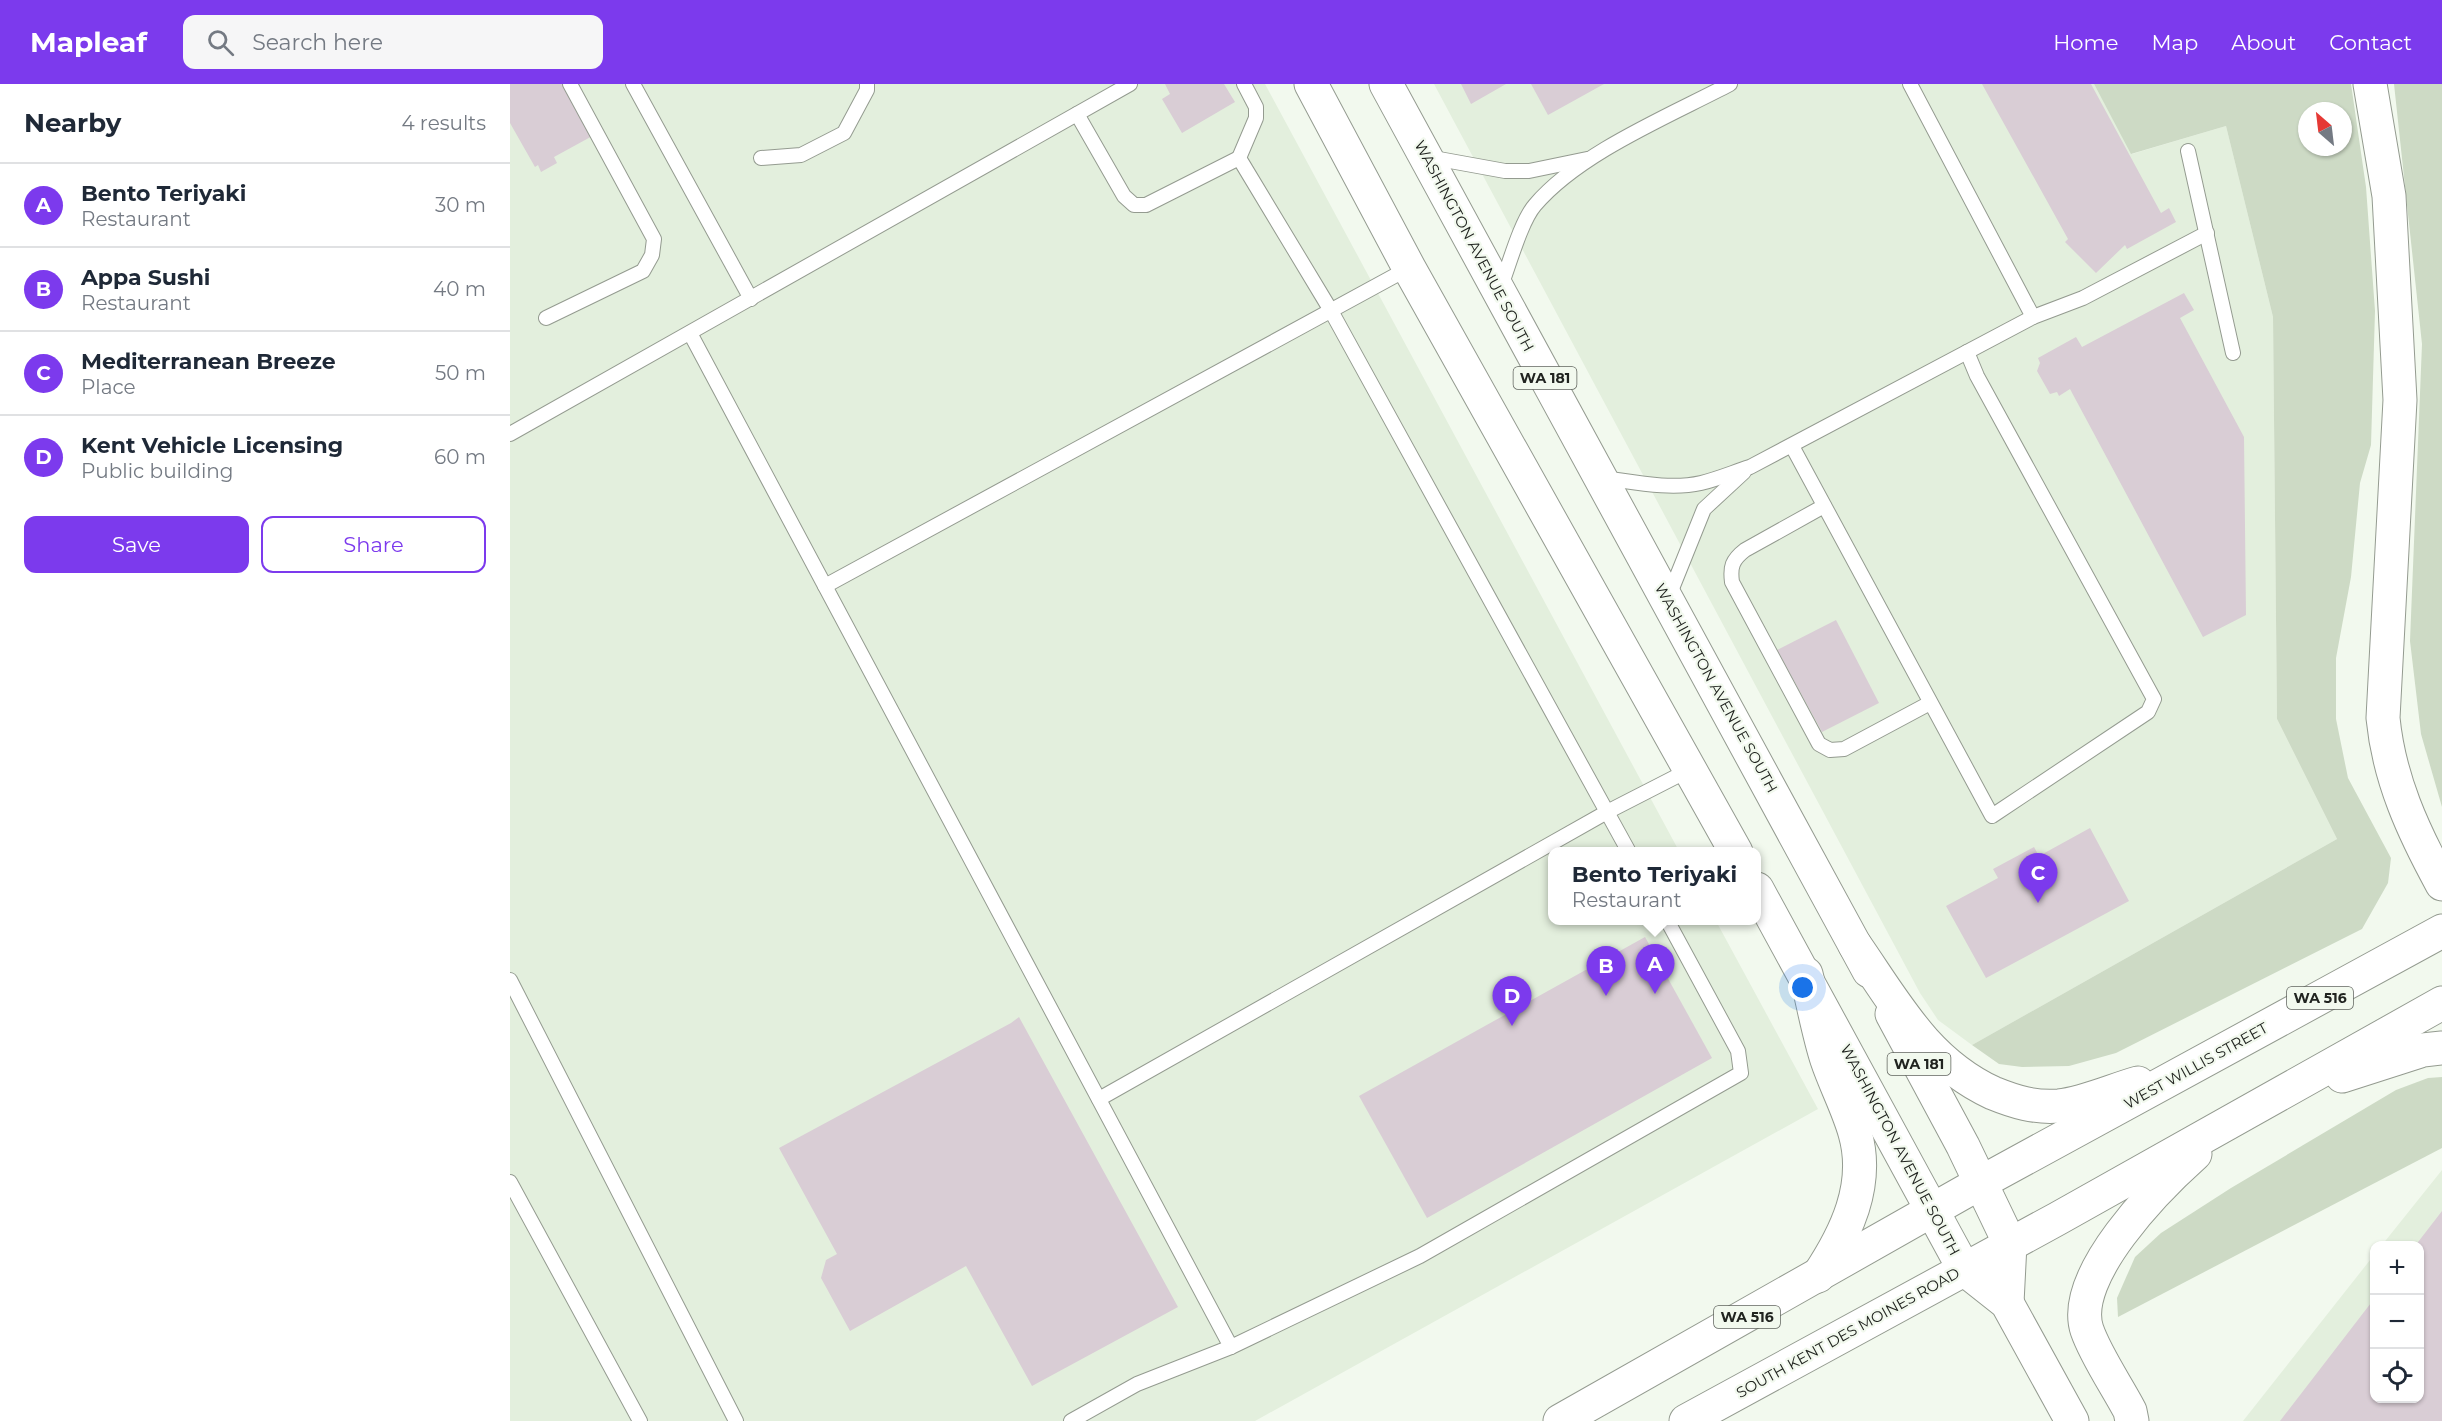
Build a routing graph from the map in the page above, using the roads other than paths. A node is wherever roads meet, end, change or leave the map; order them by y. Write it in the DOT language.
graph roads {
  1 [pos="570,84"];
  2 [pos="633,84"];
  3 [pos="867,84"];
  4 [pos="1130,84"];
  5 [pos="1244,84"];
  6 [pos="1311,84"];
  7 [pos="1386,84"];
  8 [pos="1730,84"];
  9 [pos="1910,84"];
  10 [pos="2370,84"];
  11 [pos="1077,114"];
  12 [pos="2188,151"];
  13 [pos="1425,156"];
  14 [pos="761,158"];
  15 [pos="1239,158"];
  16 [pos="1589,159"];
  17 [pos="2207,233"];
  18 [pos="1409,268"];
  19 [pos="1498,293"];
  20 [pos="751,298"];
  21 [pos="1330,309"];
  22 [pos="2033,317"];
  23 [pos="546,318"];
  24 [pos="690,333"];
  25 [pos="1967,352"];
  26 [pos="2234,353"];
  27 [pos="510,434"];
  28 [pos="1792,447"];
  29 [pos="1750,467"];
  30 [pos="1598,477"];
  31 [pos="1824,506"];
  32 [pos="825,586"];
  33 [pos="1668,598"];
  34 [pos="1930,703"];
  35 [pos="1689,770"];
  36 [pos="1607,812"];
  37 [pos="1626,847"];
  38 [pos="1733,847"];
  39 [pos="2442,884"];
  40 [pos="1761,896"];
  41 [pos="1669,925"];
  42 [pos="2442,931"];
  43 [pos="1855,945"];
  44 [pos="1806,974"];
  45 [pos="510,980"];
  46 [pos="2442,1003"];
  47 [pos="2442,1048"];
  48 [pos="2197,1065"];
  49 [pos="2272,1098"];
  50 [pos="1099,1099"];
  51 [pos="2234,1119"];
  52 [pos="510,1182"];
  53 [pos="1980,1183"];
  54 [pos="1933,1210"];
  55 [pos="2010,1244"];
  56 [pos="1964,1269"];
  57 [pos="1816,1278"];
  58 [pos="2007,1303"];
  59 [pos="1231,1347"];
  60 [pos="640,1421"];
  61 [pos="736,1421"];
  62 [pos="1071,1421"];
  63 [pos="1560,1421"];
  64 [pos="1686,1421"];
  65 [pos="2072,1421"];
  66 [pos="2132,1421"];
  1 -- 23 [label="lane"];
  2 -- 20 [label="lane"];
  3 -- 14 [label="lane"];
  4 -- 11 [label="lane"];
  5 -- 15 [label="lane"];
  6 -- 18 [label="main road"];
  7 -- 13 [label="main road, WASHINGTON AVENUE SOUTH / WA 181"];
  8 -- 16 [label="lane"];
  9 -- 22 [label="lane"];
  10 -- 39 [label="main road"];
  11 -- 15 [label="lane"];
  11 -- 20 [label="lane"];
  12 -- 17 [label="lane"];
  13 -- 16 [label="lane"];
  13 -- 19 [label="main road, WASHINGTON AVENUE SOUTH / WA 181"];
  15 -- 21 [label="lane"];
  16 -- 19 [label="lane"];
  17 -- 22 [label="lane"];
  17 -- 26 [label="lane"];
  18 -- 21 [label="lane"];
  18 -- 35 [label="main road"];
  19 -- 30 [label="main road, WASHINGTON AVENUE SOUTH / WA 181"];
  20 -- 24 [label="lane"];
  21 -- 32 [label="lane"];
  21 -- 36 [label="lane"];
  22 -- 25 [label="lane"];
  24 -- 27 [label="lane"];
  24 -- 32 [label="lane"];
  25 -- 28 [label="lane"];
  25 -- 34 [label="lane"];
  28 -- 29 [label="lane"];
  28 -- 31 [label="lane"];
  29 -- 30 [label="lane"];
  29 -- 33 [label="lane"];
  30 -- 33 [label="main road, WASHINGTON AVENUE SOUTH / WA 181"];
  31 -- 34 [label="lane"];
  31 -- 34 [label="lane"];
  32 -- 50 [label="lane"];
  33 -- 43 [label="main road, WASHINGTON AVENUE SOUTH / WA 181"];
  35 -- 36 [label="lane"];
  35 -- 38 [label="main road"];
  36 -- 37 [label="lane"];
  36 -- 50 [label="lane"];
  40 -- 44 [label="main road, WASHINGTON AVENUE SOUTH"];
  41 -- 59 [label="lane"];
  42 -- 48 [label="main road, WEST WILLIS STREET / WA 516"];
  43 -- 48 [label="main road"];
  43 -- 53 [label="main road, WASHINGTON AVENUE SOUTH / WA 181"];
  44 -- 54 [label="main road, WASHINGTON AVENUE SOUTH"];
  44 -- 57 [label="main road"];
  45 -- 61 [label="lane"];
  46 -- 49 [label="main road"];
  47 -- 49 [label="main road"];
  48 -- 53 [label="main road, WEST WILLIS STREET / WA 516"];
  49 -- 51 [label="main road"];
  50 -- 59 [label="lane"];
  51 -- 55 [label="main road"];
  51 -- 66 [label="main road"];
  52 -- 60 [label="lane"];
  53 -- 54 [label="main road, WA 516"];
  53 -- 55 [label="main road, WASHINGTON AVENUE SOUTH / WA 181"];
  54 -- 56 [label="main road, WASHINGTON AVENUE SOUTH"];
  54 -- 57 [label="main road, WA 516"];
  55 -- 56 [label="main road, SOUTH KENT DES MOINES ROAD"];
  55 -- 58 [label="main road, WASHINGTON AVENUE SOUTH"];
  56 -- 58 [label="main road, WASHINGTON AVENUE SOUTH"];
  56 -- 64 [label="main road, SOUTH KENT DES MOINES ROAD"];
  57 -- 63 [label="main road, WA 516"];
  58 -- 65 [label="main road, WASHINGTON AVENUE SOUTH"];
  59 -- 62 [label="lane"];
}
